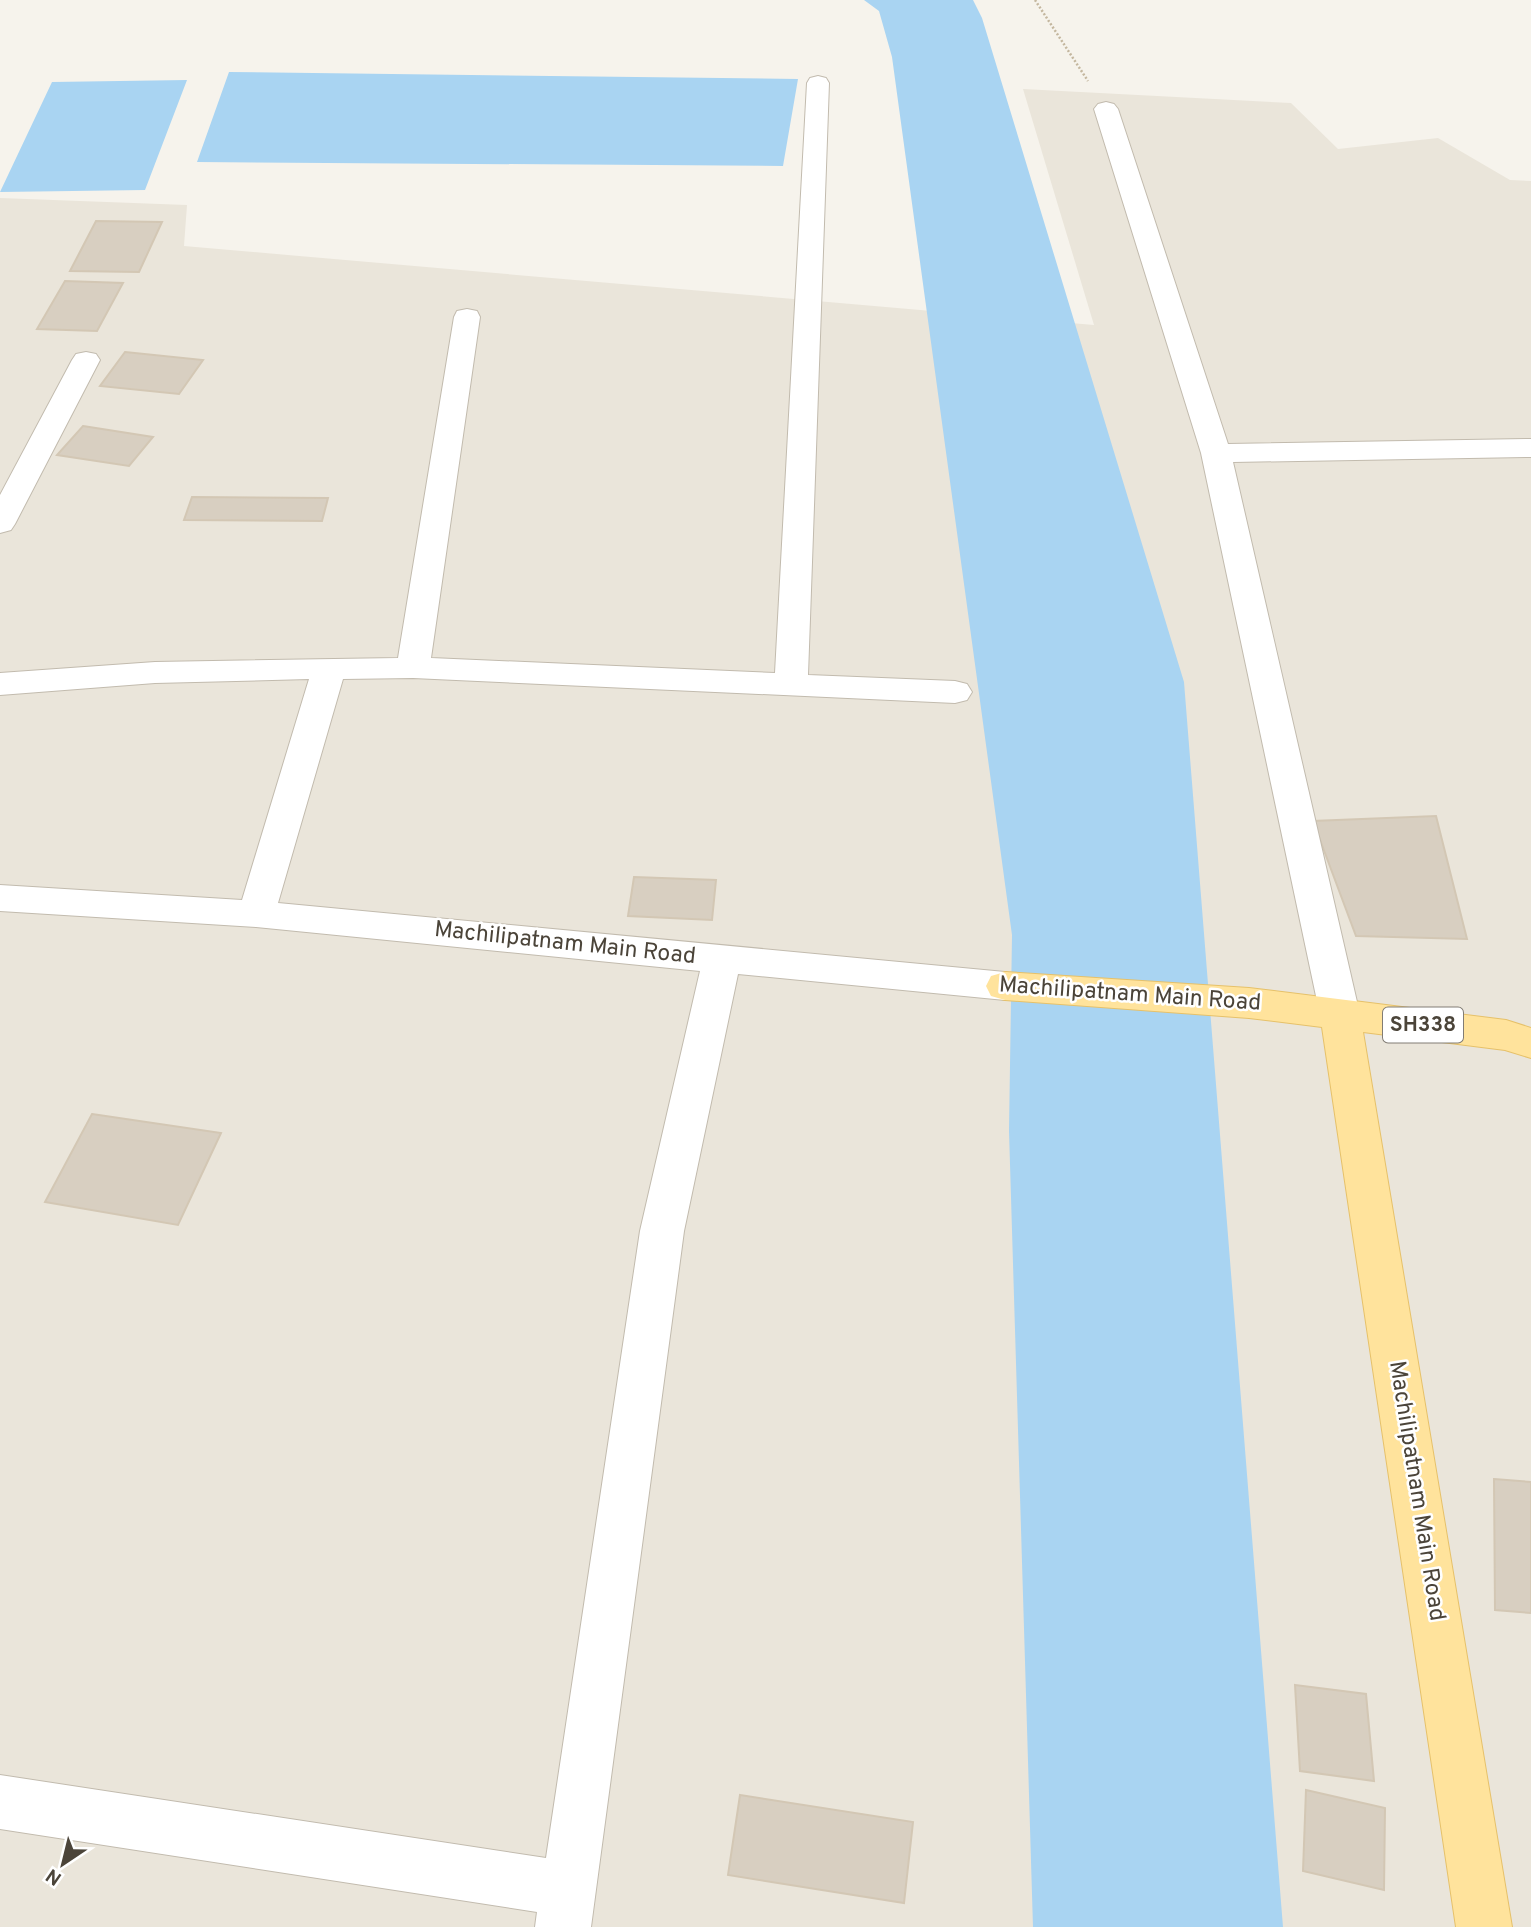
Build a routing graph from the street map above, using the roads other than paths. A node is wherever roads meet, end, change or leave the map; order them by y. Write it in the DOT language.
graph roads {
  1 [pos="818,83"];
  2 [pos="1106,108"];
  3 [pos="467,317"];
  4 [pos="86,360"];
  5 [pos="1531,448"];
  6 [pos="1216,453"];
  7 [pos="0,524"];
  8 [pos="329,668"];
  9 [pos="413,668"];
  10 [pos="0,684"];
  11 [pos="791,684"];
  12 [pos="955,692"];
  13 [pos="4,903"];
  14 [pos="256,914"];
  15 [pos="722,959"];
  16 [pos="1005,986"];
  17 [pos="1340,1016"];
  18 [pos="1523,1036"];
  19 [pos="0,1801"];
  20 [pos="567,1908"];
  21 [pos="1485,1927"];
  1 -- 11 [label="street"];
  2 -- 6 [label="street"];
  3 -- 9 [label="street"];
  4 -- 7 [label="street"];
  5 -- 6 [label="street"];
  6 -- 17 [label="street"];
  8 -- 9 [label="street"];
  8 -- 10 [label="street"];
  8 -- 14 [label="street"];
  9 -- 11 [label="street"];
  11 -- 12 [label="street"];
  13 -- 14 [label="street, Machilipatnam Main Road"];
  14 -- 15 [label="street, Machilipatnam Main Road"];
  15 -- 16 [label="street, Machilipatnam Main Road"];
  15 -- 20 [label="street"];
  16 -- 17 [label="main road, Machilipatnam Main Road"];
  17 -- 18 [label="main road, SH338"];
  17 -- 21 [label="main road, Machilipatnam Main Road"];
  19 -- 20 [label="street"];
}
